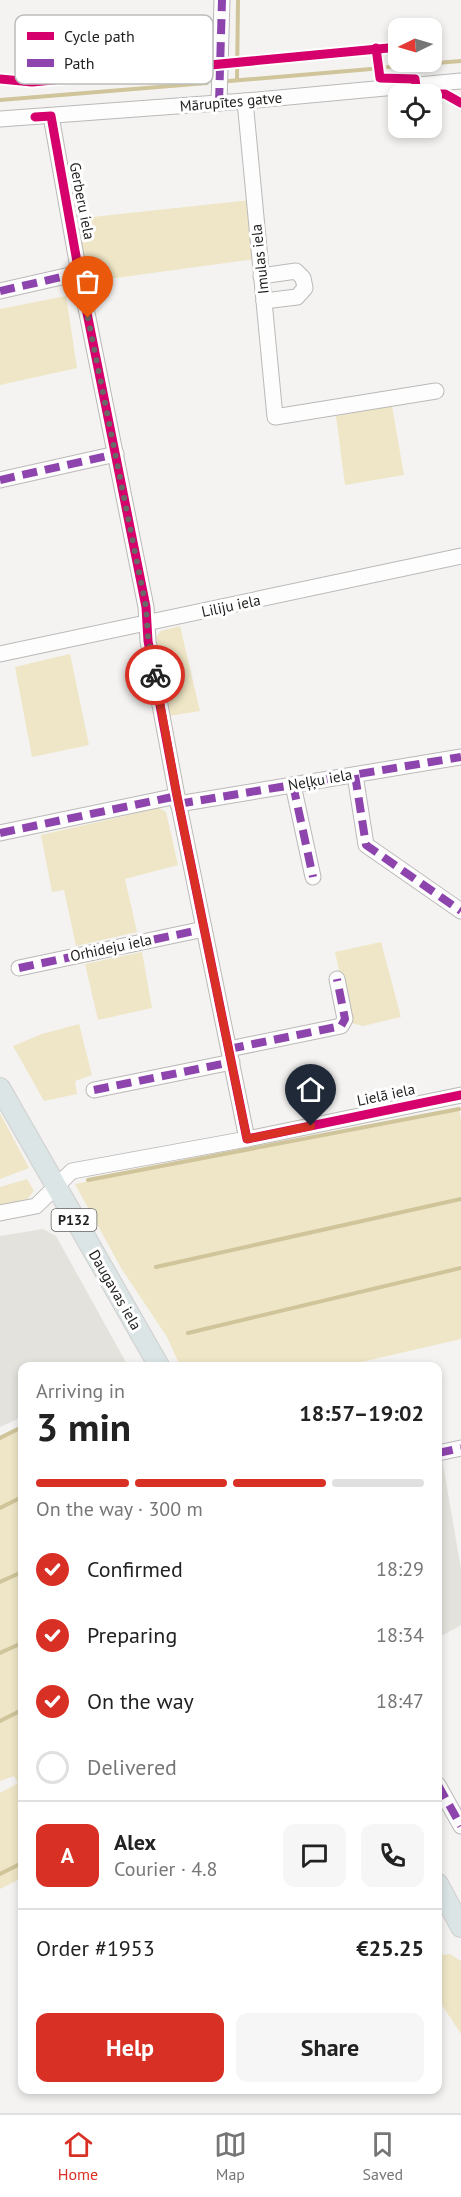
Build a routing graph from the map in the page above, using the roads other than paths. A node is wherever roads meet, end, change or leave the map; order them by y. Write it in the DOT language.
graph roads {
  1 [pos="222,0"];
  2 [pos="460,83"];
  3 [pos="245,101"];
  4 [pos="219,103"];
  5 [pos="51,116"];
  6 [pos="0,119"];
  7 [pos="79,273"];
  8 [pos="261,276"];
  9 [pos="0,291"];
  10 [pos="264,301"];
  11 [pos="436,391"];
  12 [pos="116,454"];
  13 [pos="0,480"];
  14 [pos="461,556"];
  15 [pos="147,623"];
  16 [pos="0,654"];
  17 [pos="461,757"];
  18 [pos="355,775"];
  19 [pos="293,785"];
  20 [pos="178,800"];
  21 [pos="0,832"];
  22 [pos="313,877"];
  23 [pos="461,911"];
  24 [pos="204,929"];
  25 [pos="18,968"];
  26 [pos="337,979"];
  27 [pos="230,1055"];
  28 [pos="0,1088"];
  29 [pos="94,1090"];
  30 [pos="461,1095"];
  31 [pos="247,1139"];
  32 [pos="55,1188"];
  33 [pos="0,1213"];
  34 [pos="157,1362"];
  35 [pos="461,1448"];
  36 [pos="442,1452"];
  37 [pos="442,1792"];
  38 [pos="461,1826"];
  39 [pos="442,1891"];
  40 [pos="461,1927"];
  1 -- 4 [label="street"];
  2 -- 3 [label="street, Mārupītes gatve"];
  3 -- 4 [label="street, Mārupītes gatve"];
  3 -- 8 [label="street, Imulas iela"];
  4 -- 5 [label="street, Mārupītes gatve"];
  5 -- 6 [label="street, Mārupītes gatve"];
  5 -- 7 [label="street, Gerberu iela"];
  7 -- 9 [label="street"];
  7 -- 12 [label="street, Gerberu iela"];
  8 -- 10 [label="street, Imulas iela"];
  8 -- 10 [label="street"];
  10 -- 11 [label="street, Imulas iela"];
  12 -- 13 [label="street"];
  12 -- 15 [label="street, Gerberu iela"];
  14 -- 15 [label="street, Liliju iela"];
  15 -- 16 [label="street, Liliju iela"];
  15 -- 20 [label="street, Gerberu iela"];
  17 -- 18 [label="street, Neļķu iela"];
  18 -- 19 [label="street, Neļķu iela"];
  18 -- 23 [label="street"];
  19 -- 20 [label="street, Neļķu iela"];
  19 -- 22 [label="street"];
  20 -- 21 [label="street, Neļķu iela"];
  20 -- 24 [label="street, Gerberu iela"];
  24 -- 25 [label="street, Orhideju iela"];
  24 -- 27 [label="street, Gerberu iela"];
  26 -- 27 [label="street"];
  27 -- 29 [label="street"];
  27 -- 31 [label="street, Gerberu iela"];
  28 -- 32 [label="main road, Daugavas iela / P132"];
  30 -- 31 [label="street, Lielā iela"];
  31 -- 32 [label="street, Lielā iela"];
  32 -- 33 [label="street, Lielā iela"];
  32 -- 34 [label="main road, Daugavas iela / P132"];
  35 -- 36 [label="street"];
  37 -- 38 [label="street"];
  39 -- 40 [label="main road"];
}
